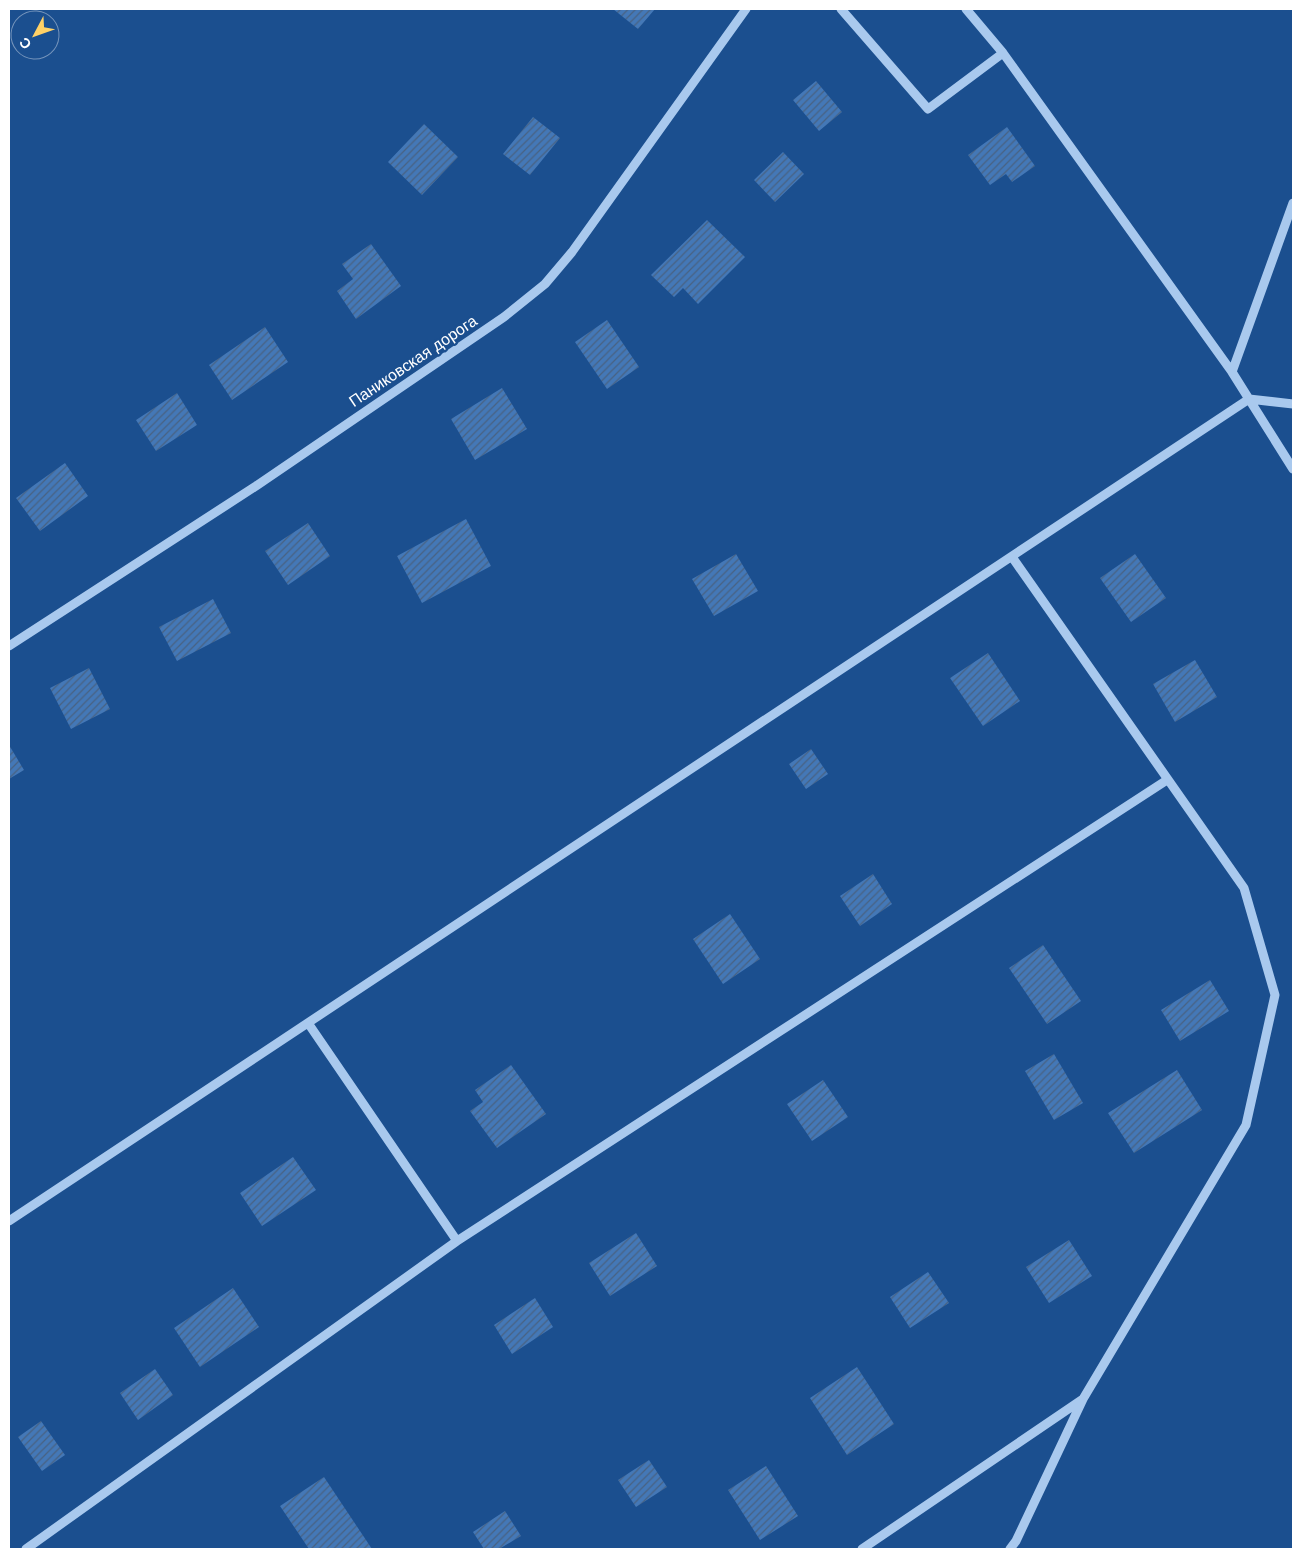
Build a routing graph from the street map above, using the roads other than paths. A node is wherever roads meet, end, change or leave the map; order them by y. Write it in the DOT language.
graph roads {
  1 [pos="746,9"];
  2 [pos="841,9"];
  3 [pos="966,9"];
  4 [pos="1003,53"];
  5 [pos="1293,203"];
  6 [pos="1232,372"];
  7 [pos="1249,399"];
  8 [pos="1293,404"];
  9 [pos="1293,469"];
  10 [pos="1012,557"];
  11 [pos="9,646"];
  12 [pos="1167,780"];
  13 [pos="308,1023"];
  14 [pos="9,1221"];
  15 [pos="457,1242"];
  16 [pos="1083,1399"];
  17 [pos="26,1549"];
  18 [pos="862,1549"];
  19 [pos="1010,1549"];
  1 -- 11 [label="street, Паниковская дорога"];
  2 -- 4 [label="street"];
  3 -- 4 [label="street"];
  4 -- 6 [label="street"];
  5 -- 6 [label="street"];
  6 -- 7 [label="street"];
  7 -- 8 [label="street"];
  7 -- 9 [label="street"];
  7 -- 10 [label="street"];
  10 -- 12 [label="street"];
  10 -- 13 [label="street"];
  12 -- 15 [label="street"];
  12 -- 16 [label="street"];
  13 -- 14 [label="street"];
  13 -- 15 [label="street"];
  15 -- 17 [label="street"];
  16 -- 18 [label="street"];
  16 -- 19 [label="street"];
}
